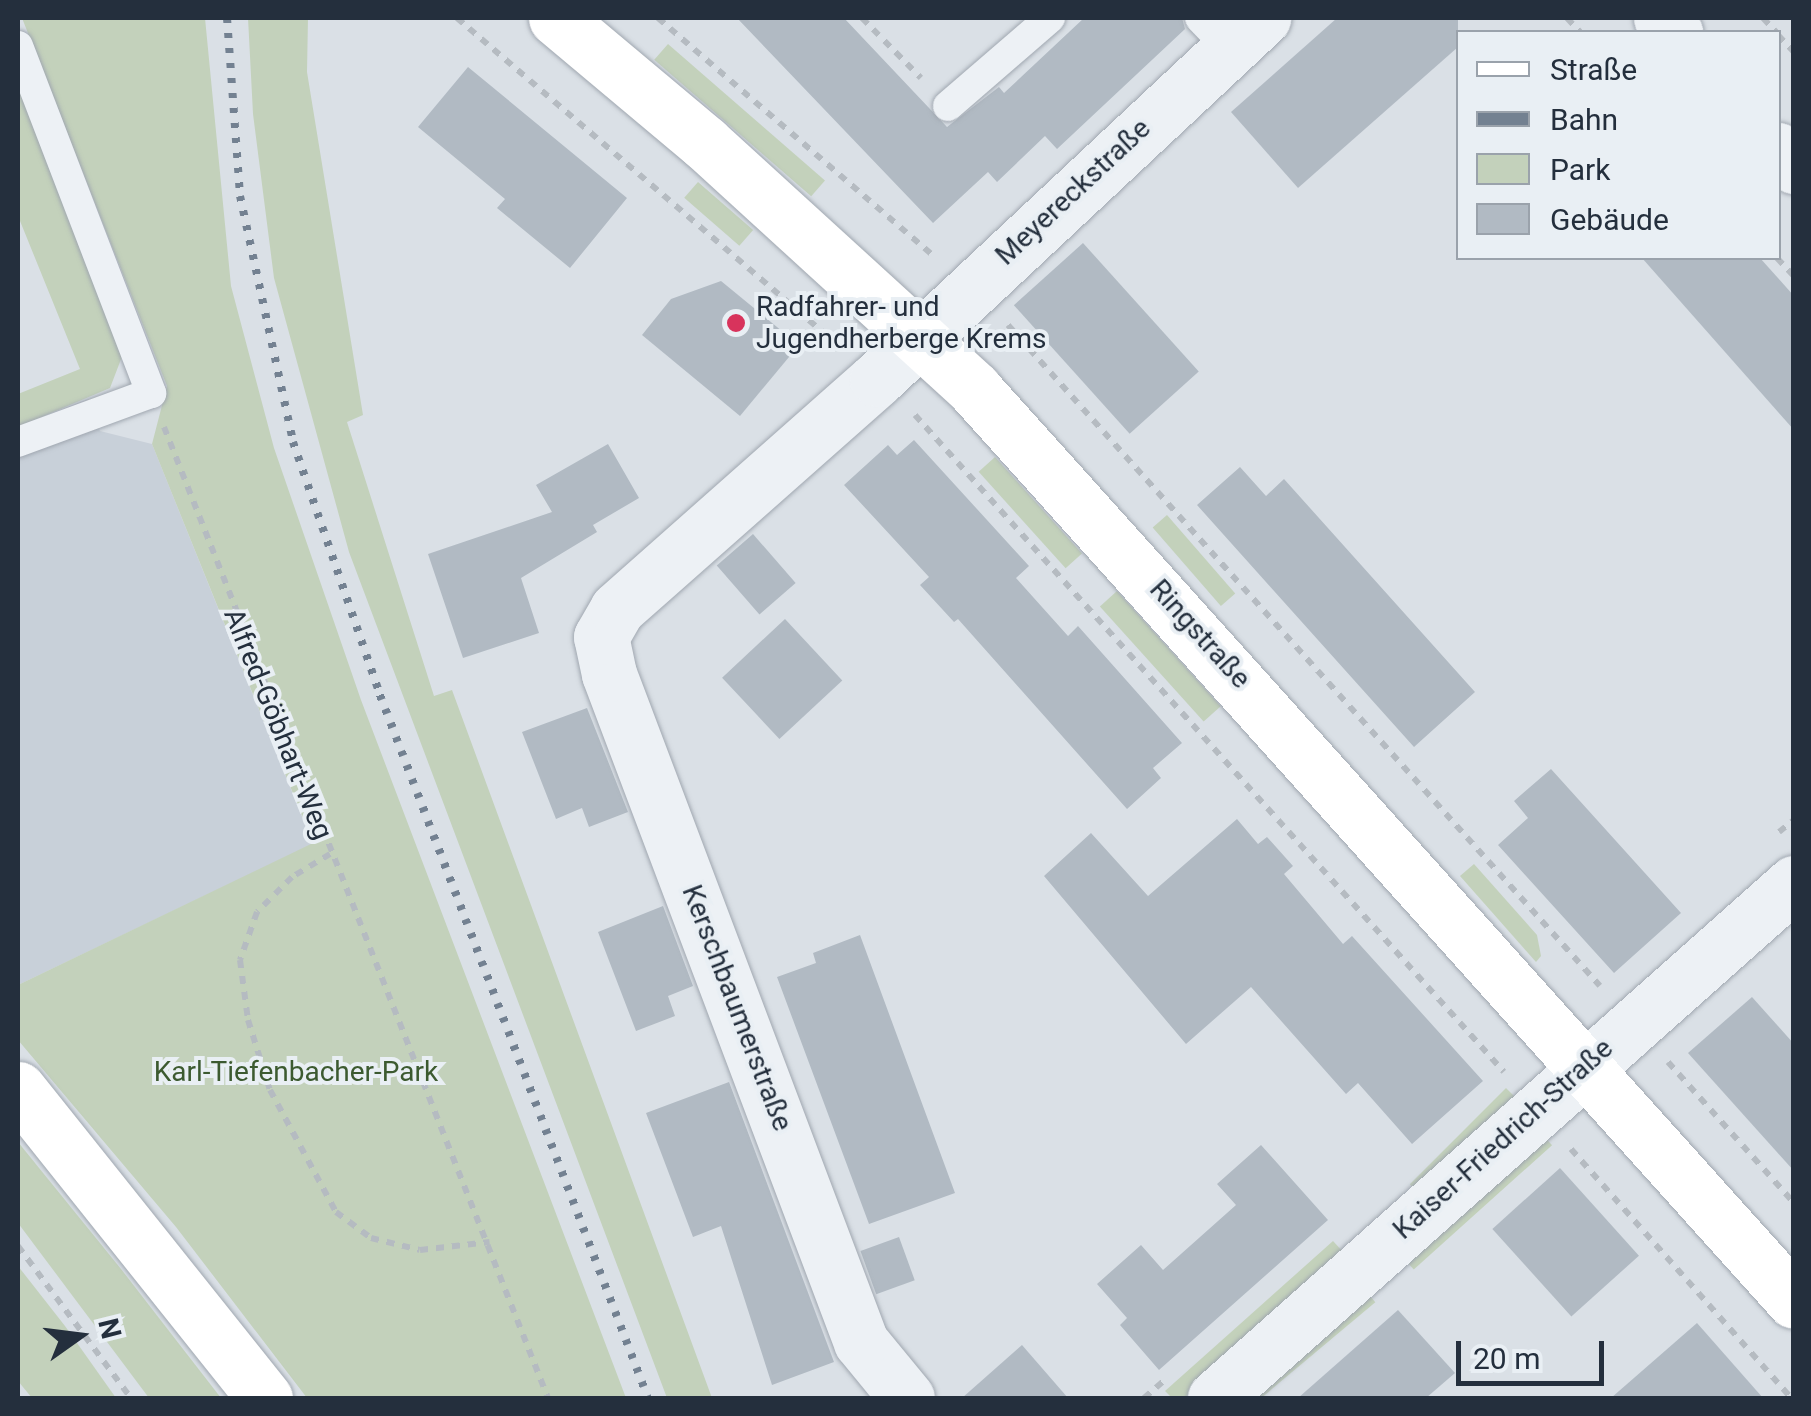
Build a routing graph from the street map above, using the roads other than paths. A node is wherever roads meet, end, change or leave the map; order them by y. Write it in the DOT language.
graph roads {
  1 [pos="1050,18"];
  2 [pos="568,21"];
  3 [pos="1230,28"];
  4 [pos="18,46"];
  5 [pos="948,106"];
  6 [pos="918,337"];
  7 [pos="18,442"];
  8 [pos="617,609"];
  9 [pos="1794,883"];
  10 [pos="1586,1066"];
  11 [pos="18,1089"];
  12 [pos="1794,1301"];
  13 [pos="265,1398"];
  14 [pos="906,1398"];
  15 [pos="1216,1398"];
  1 -- 5 [label="lane"];
  2 -- 6 [label="main road, Ringstraße"];
  3 -- 6 [label="street, Meyereckstraße"];
  4 -- 7 [label="lane"];
  6 -- 8 [label="street, Meyereckstraße"];
  6 -- 10 [label="main road, Ringstraße"];
  8 -- 14 [label="street, Kerschbaumerstraße"];
  9 -- 10 [label="street, Kaiser-Friedrich-Straße"];
  10 -- 12 [label="main road, Ringstraße"];
  10 -- 15 [label="street, Kaiser-Friedrich-Straße"];
  11 -- 13 [label="main road"];
}
